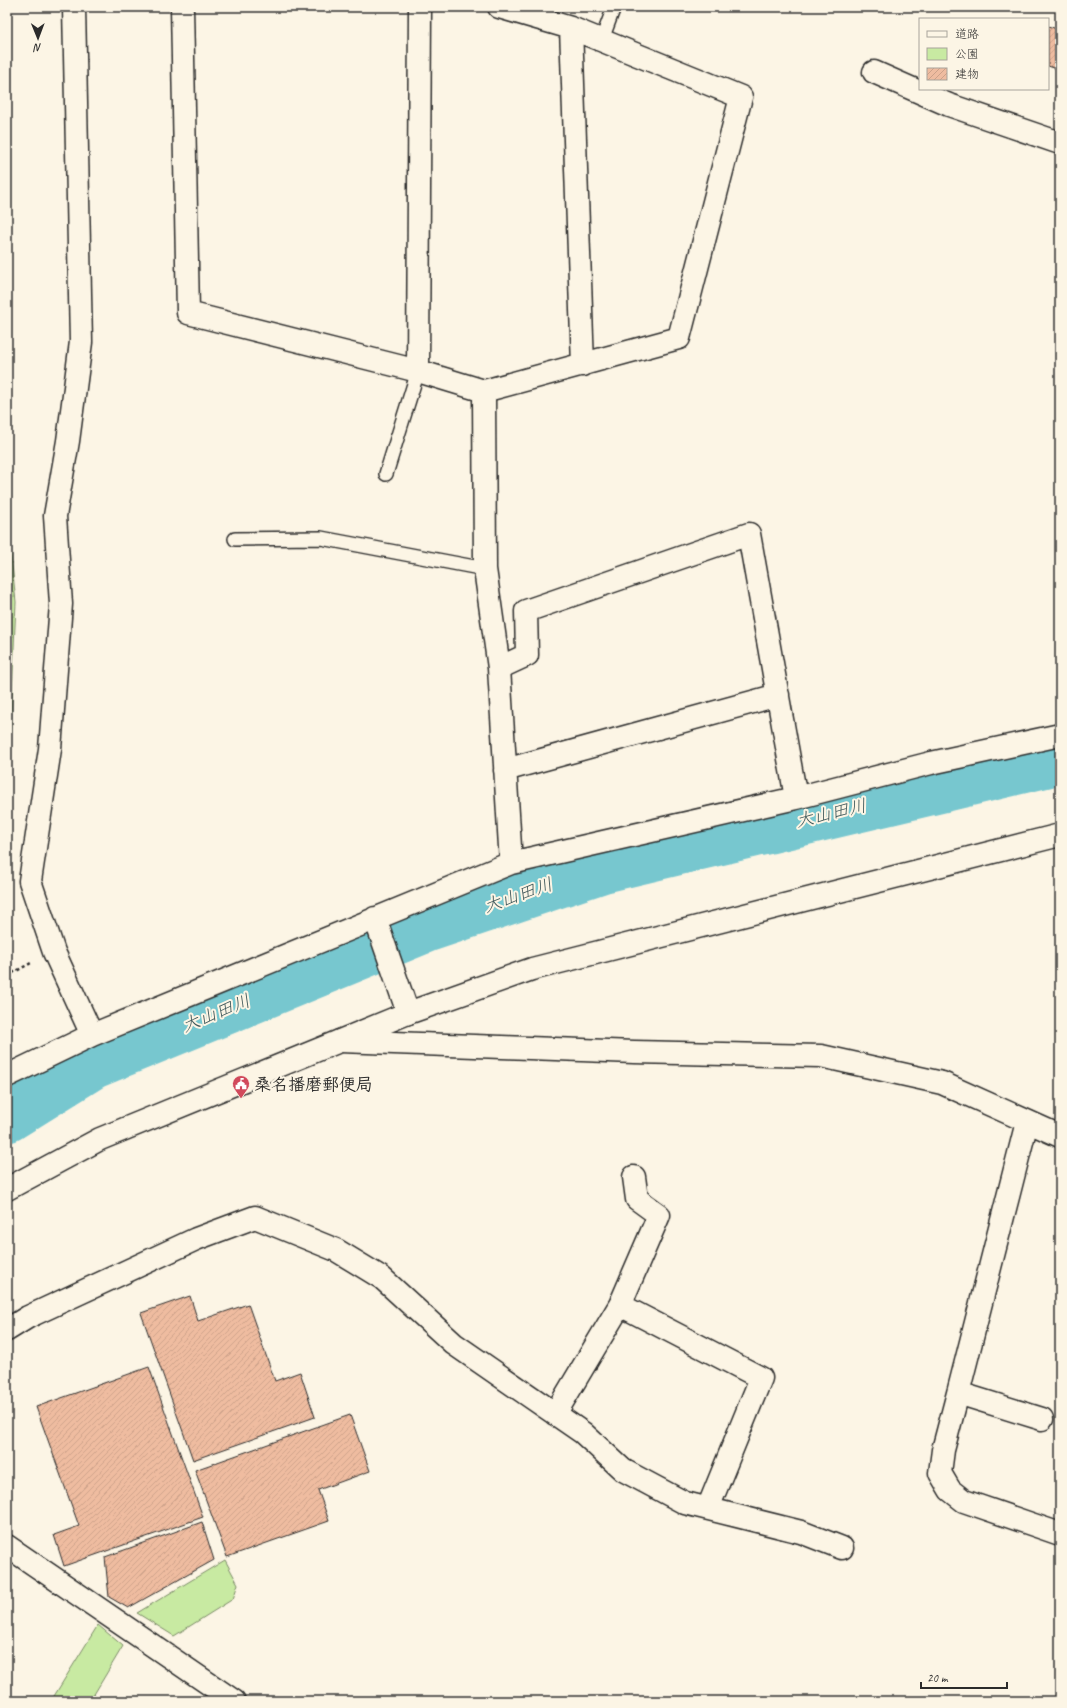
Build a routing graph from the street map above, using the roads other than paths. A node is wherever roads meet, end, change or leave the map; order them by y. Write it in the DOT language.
graph roads {
  1 [pos="74,7"];
  2 [pos="182,7"];
  3 [pos="420,7"];
  4 [pos="499,7"];
  5 [pos="614,7"];
  6 [pos="571,28"];
  7 [pos="601,42"];
  8 [pos="874,72"];
  9 [pos="1060,143"];
  10 [pos="583,365"];
  11 [pos="418,371"];
  12 [pos="484,391"];
  13 [pos="386,474"];
  14 [pos="234,539"];
  15 [pos="485,570"];
  16 [pos="499,668"];
  17 [pos="778,695"];
  18 [pos="1060,735"];
  19 [pos="505,770"];
  20 [pos="796,798"];
  21 [pos="1060,835"];
  22 [pos="512,863"];
  23 [pos="377,924"];
  24 [pos="405,1004"];
  25 [pos="92,1035"];
  26 [pos="340,1041"];
  27 [pos="7,1076"];
  28 [pos="1027,1122"];
  29 [pos="1060,1136"];
  30 [pos="634,1177"];
  31 [pos="7,1189"];
  32 [pos="620,1305"];
  33 [pos="7,1330"];
  34 [pos="958,1393"];
  35 [pos="555,1414"];
  36 [pos="1042,1419"];
  37 [pos="708,1508"];
  38 [pos="1060,1534"];
  39 [pos="7,1546"];
  40 [pos="842,1548"];
  41 [pos="234,1701"];
  1 -- 25 [label="street"];
  2 -- 11 [label="street"];
  3 -- 11 [label="street"];
  4 -- 6 [label="street"];
  5 -- 7 [label="lane"];
  6 -- 7 [label="street"];
  6 -- 10 [label="street"];
  7 -- 10 [label="street"];
  8 -- 9 [label="street"];
  10 -- 12 [label="street"];
  11 -- 12 [label="street"];
  11 -- 13 [label="lane"];
  12 -- 15 [label="street"];
  14 -- 15 [label="lane"];
  15 -- 16 [label="street"];
  16 -- 17 [label="street"];
  16 -- 19 [label="street"];
  17 -- 19 [label="street"];
  17 -- 20 [label="street"];
  18 -- 20 [label="street"];
  19 -- 22 [label="street"];
  20 -- 22 [label="street"];
  21 -- 24 [label="street"];
  22 -- 23 [label="street"];
  23 -- 24 [label="street"];
  23 -- 25 [label="street"];
  24 -- 26 [label="street"];
  25 -- 27 [label="street"];
  26 -- 28 [label="street"];
  26 -- 31 [label="street"];
  28 -- 29 [label="street"];
  28 -- 34 [label="street"];
  30 -- 32 [label="street"];
  32 -- 35 [label="street"];
  32 -- 37 [label="street"];
  33 -- 35 [label="street"];
  34 -- 36 [label="street"];
  34 -- 38 [label="street"];
  35 -- 37 [label="street"];
  37 -- 40 [label="street"];
  39 -- 41 [label="street"];
}
